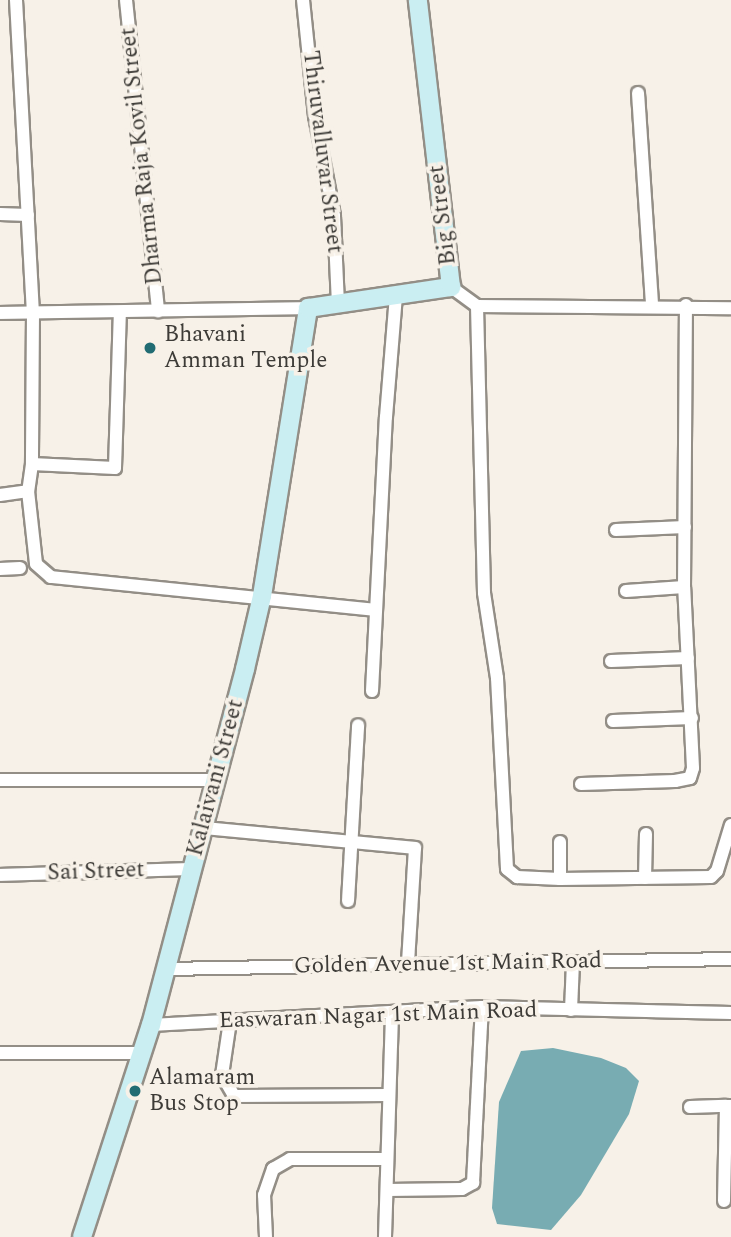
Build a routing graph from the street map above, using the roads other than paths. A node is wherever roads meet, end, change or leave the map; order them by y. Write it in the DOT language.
graph roads {
  1 [pos="16,0"];
  2 [pos="126,0"];
  3 [pos="303,0"];
  4 [pos="418,0"];
  5 [pos="638,93"];
  6 [pos="0,214"];
  7 [pos="28,215"];
  8 [pos="451,287"];
  9 [pos="396,295"];
  10 [pos="338,304"];
  11 [pos="652,305"];
  12 [pos="687,305"];
  13 [pos="477,306"];
  14 [pos="308,308"];
  15 [pos="731,308"];
  16 [pos="158,311"];
  17 [pos="120,312"];
  18 [pos="0,313"];
  19 [pos="33,313"];
  20 [pos="32,464"];
  21 [pos="29,491"];
  22 [pos="0,495"];
  23 [pos="685,527"];
  24 [pos="616,530"];
  25 [pos="20,568"];
  26 [pos="0,569"];
  27 [pos="684,587"];
  28 [pos="626,591"];
  29 [pos="262,596"];
  30 [pos="374,610"];
  31 [pos="688,658"];
  32 [pos="611,661"];
  33 [pos="372,691"];
  34 [pos="692,718"];
  35 [pos="613,721"];
  36 [pos="358,725"];
  37 [pos="0,780"];
  38 [pos="215,780"];
  39 [pos="581,784"];
  40 [pos="731,825"];
  41 [pos="205,828"];
  42 [pos="646,834"];
  43 [pos="353,842"];
  44 [pos="560,842"];
  45 [pos="192,869"];
  46 [pos="0,875"];
  47 [pos="645,878"];
  48 [pos="560,879"];
  49 [pos="348,901"];
  50 [pos="731,959"];
  51 [pos="573,962"];
  52 [pos="408,964"];
  53 [pos="165,969"];
  54 [pos="482,1007"];
  55 [pos="571,1010"];
  56 [pos="392,1012"];
  57 [pos="731,1013"];
  58 [pos="230,1021"];
  59 [pos="151,1025"];
  60 [pos="0,1053"];
  61 [pos="142,1053"];
  62 [pos="388,1095"];
  63 [pos="728,1106"];
  64 [pos="690,1107"];
  65 [pos="387,1159"];
  66 [pos="387,1190"];
  67 [pos="724,1201"];
  68 [pos="82,1237"];
  69 [pos="266,1237"];
  70 [pos="385,1237"];
  1 -- 7 [label="street"];
  2 -- 16 [label="street, Dharma Raja Kovil Street"];
  3 -- 10 [label="street, Thiruvalluvar Street"];
  4 -- 8 [label="street, Big Street"];
  5 -- 11 [label="street"];
  6 -- 7 [label="street"];
  7 -- 19 [label="street"];
  8 -- 9 [label="street, Big Street"];
  8 -- 13 [label="street"];
  9 -- 10 [label="street, Big Street"];
  9 -- 30 [label="street"];
  10 -- 14 [label="street, Big Street"];
  11 -- 12 [label="street"];
  11 -- 13 [label="street"];
  12 -- 15 [label="street"];
  12 -- 23 [label="street"];
  13 -- 48 [label="street"];
  14 -- 16 [label="street"];
  14 -- 29 [label="street, Kalaivani Street"];
  16 -- 17 [label="street"];
  17 -- 19 [label="street"];
  17 -- 20 [label="street"];
  18 -- 19 [label="street"];
  19 -- 20 [label="street"];
  20 -- 21 [label="street"];
  21 -- 22 [label="street"];
  21 -- 29 [label="street"];
  23 -- 24 [label="street"];
  23 -- 27 [label="street"];
  25 -- 26 [label="street"];
  27 -- 28 [label="street"];
  27 -- 31 [label="street"];
  29 -- 30 [label="street"];
  29 -- 38 [label="street, Kalaivani Street"];
  30 -- 33 [label="street"];
  31 -- 32 [label="street"];
  31 -- 34 [label="street"];
  34 -- 35 [label="street"];
  34 -- 39 [label="street"];
  36 -- 43 [label="street"];
  37 -- 38 [label="street"];
  38 -- 41 [label="street, Kalaivani Street"];
  40 -- 47 [label="street"];
  41 -- 43 [label="street"];
  41 -- 45 [label="street, Kalaivani Street"];
  42 -- 47 [label="street"];
  43 -- 49 [label="street"];
  43 -- 52 [label="street"];
  44 -- 48 [label="street"];
  45 -- 46 [label="street, Sai Street"];
  45 -- 53 [label="street, Kalaivani Street"];
  47 -- 48 [label="street"];
  50 -- 51 [label="street, Golden Avenue 1st Main Road"];
  51 -- 52 [label="street, Golden Avenue 1st Main Road"];
  51 -- 55 [label="street"];
  52 -- 53 [label="street, Golden Avenue 1st Main Road"];
  53 -- 59 [label="street, Kalaivani Street"];
  54 -- 55 [label="street, Easwaran Nagar 1st Main Road"];
  54 -- 56 [label="street, Easwaran Nagar 1st Main Road"];
  54 -- 66 [label="street"];
  55 -- 57 [label="street, Easwaran Nagar 1st Main Road"];
  56 -- 58 [label="street, Easwaran Nagar 1st Main Road"];
  56 -- 62 [label="street"];
  58 -- 59 [label="street, Easwaran Nagar 1st Main Road"];
  58 -- 62 [label="street"];
  59 -- 61 [label="street, Kalaivani Street"];
  60 -- 61 [label="street"];
  61 -- 68 [label="street, Kalaivani Street"];
  62 -- 65 [label="street"];
  63 -- 64 [label="street"];
  63 -- 67 [label="street"];
  65 -- 66 [label="street"];
  65 -- 69 [label="street"];
  66 -- 70 [label="street"];
}
